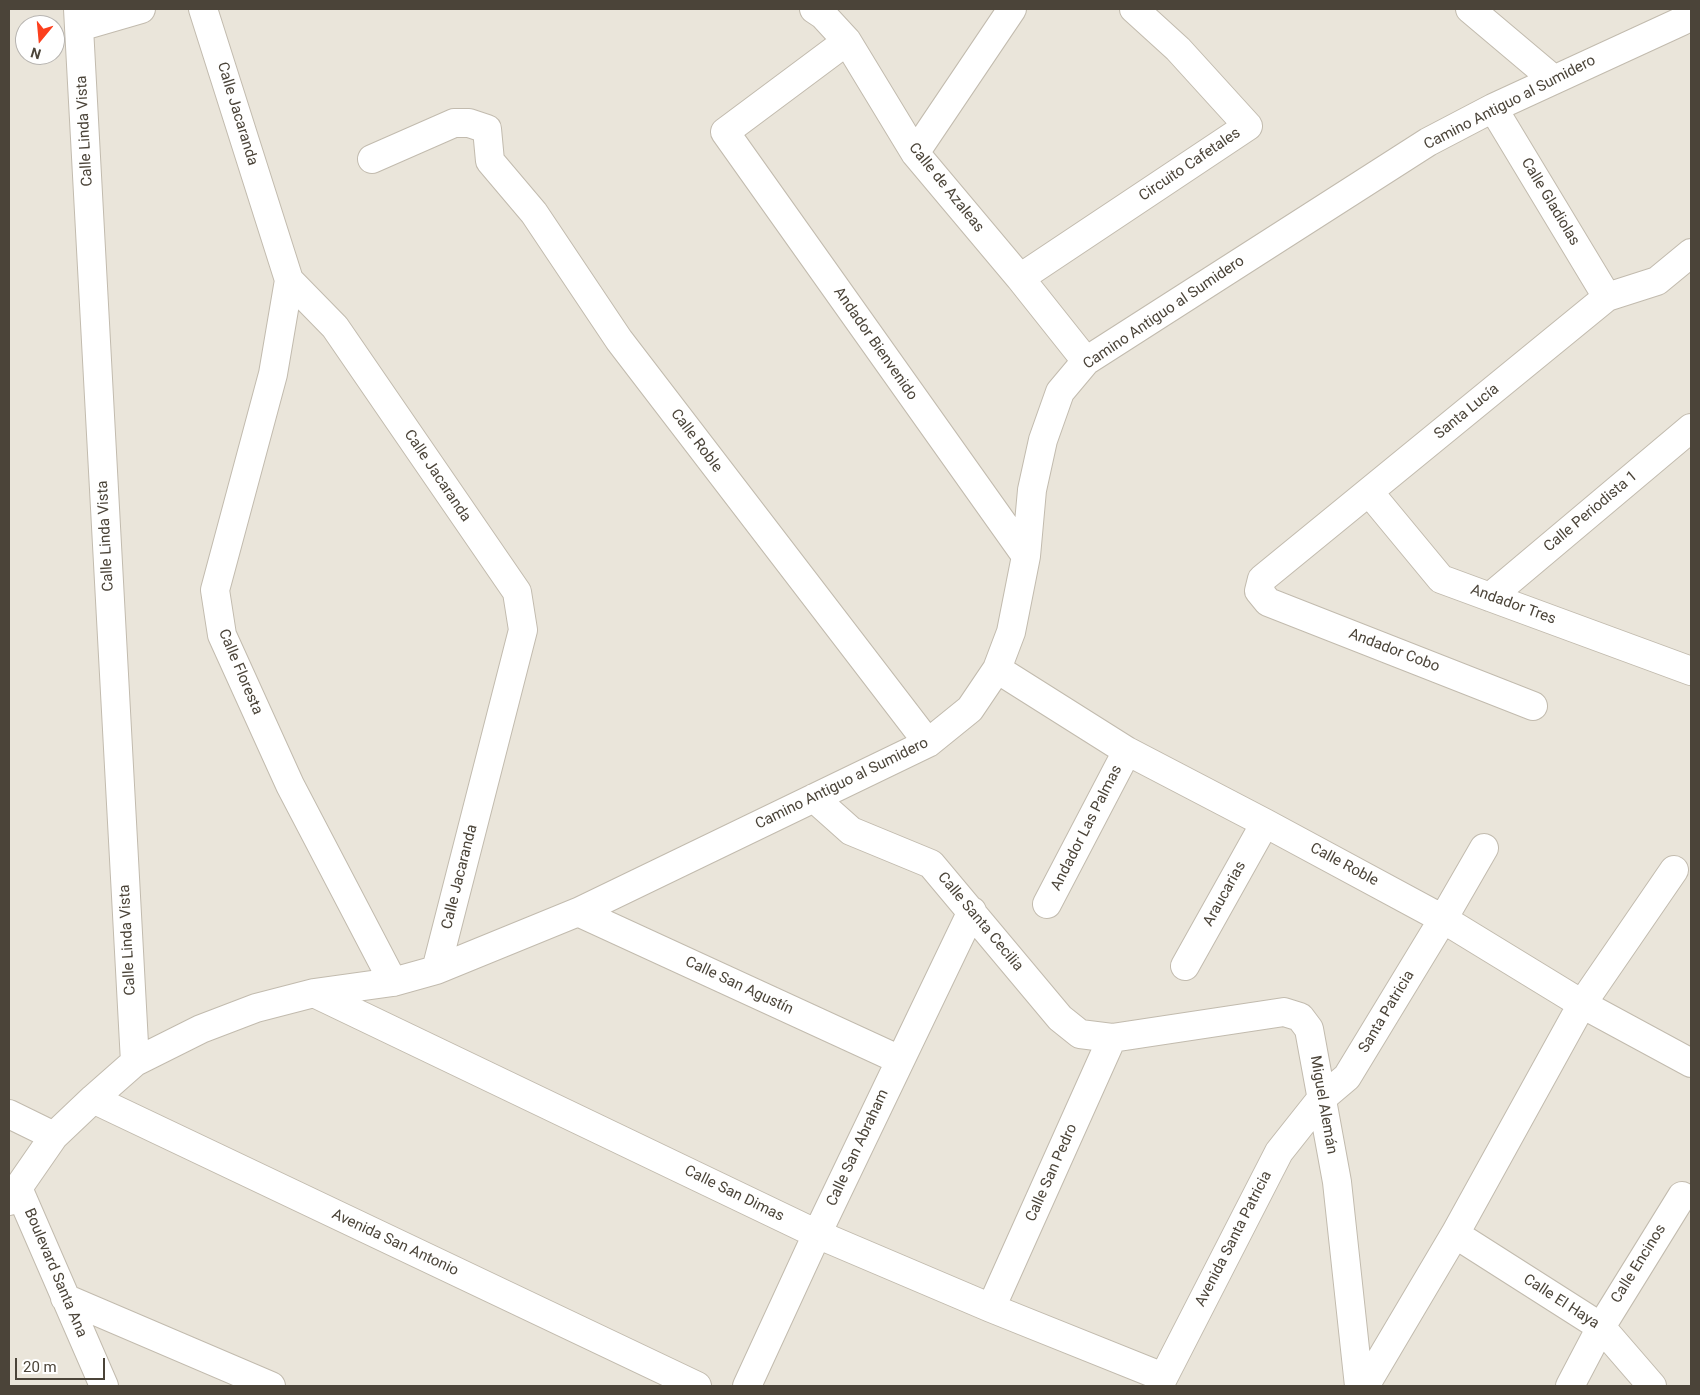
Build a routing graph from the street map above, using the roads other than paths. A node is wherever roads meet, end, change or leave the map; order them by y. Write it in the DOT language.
graph roads {
  1 [pos="142,9"];
  2 [pos="203,9"];
  3 [pos="814,9"];
  4 [pos="1012,9"];
  5 [pos="1134,9"];
  6 [pos="1470,9"];
  7 [pos="1680,15"];
  8 [pos="79,18"];
  9 [pos="847,41"];
  10 [pos="1553,79"];
  11 [pos="1493,108"];
  12 [pos="915,153"];
  13 [pos="372,159"];
  14 [pos="1691,253"];
  15 [pos="1020,278"];
  16 [pos="288,280"];
  17 [pos="1607,297"];
  18 [pos="1086,361"];
  19 [pos="1691,428"];
  20 [pos="1369,492"];
  21 [pos="1026,556"];
  22 [pos="1259,591"];
  23 [pos="1490,597"];
  24 [pos="997,669"];
  25 [pos="1691,671"];
  26 [pos="1533,706"];
  27 [pos="928,743"];
  28 [pos="1127,751"];
  29 [pos="814,798"];
  30 [pos="1265,823"];
  31 [pos="1484,848"];
  32 [pos="1674,870"];
  33 [pos="1047,904"];
  34 [pos="972,911"];
  35 [pos="578,912"];
  36 [pos="1443,919"];
  37 [pos="1185,966"];
  38 [pos="436,970"];
  39 [pos="393,982"];
  40 [pos="314,993"];
  41 [pos="1582,1004"];
  42 [pos="1112,1038"];
  43 [pos="900,1060"];
  44 [pos="135,1062"];
  45 [pos="1691,1063"];
  46 [pos="93,1099"];
  47 [pos="1322,1099"];
  48 [pos="9,1114"];
  49 [pos="54,1136"];
  50 [pos="13,1194"];
  51 [pos="1682,1196"];
  52 [pos="817,1234"];
  53 [pos="1455,1234"];
  54 [pos="65,1298"];
  55 [pos="992,1308"];
  56 [pos="1601,1327"];
  57 [pos="1161,1382"];
  58 [pos="104,1386"];
  59 [pos="271,1386"];
  60 [pos="697,1386"];
  61 [pos="747,1386"];
  62 [pos="1359,1386"];
  63 [pos="1365,1386"];
  64 [pos="1570,1386"];
  65 [pos="1652,1386"];
  1 -- 8 [label="street"];
  2 -- 16 [label="street, Calle Jacaranda"];
  3 -- 9 [label="street, Calle de Azaleas"];
  4 -- 12 [label="street"];
  5 -- 15 [label="street, Circuito Cafetales"];
  6 -- 10 [label="street"];
  7 -- 10 [label="street, Camino Antiguo al Sumidero"];
  8 -- 44 [label="street, Calle Linda Vista"];
  9 -- 12 [label="street, Calle de Azaleas"];
  9 -- 21 [label="street, Andador Bienvenido"];
  10 -- 11 [label="street, Camino Antiguo al Sumidero"];
  11 -- 17 [label="street, Calle Gladiolas"];
  11 -- 18 [label="street, Camino Antiguo al Sumidero"];
  12 -- 15 [label="street, Calle de Azaleas"];
  13 -- 27 [label="street, Calle Roble"];
  14 -- 17 [label="street, Santa Lucía"];
  15 -- 18 [label="street, Calle de Azaleas"];
  16 -- 38 [label="street, Calle Jacaranda"];
  16 -- 39 [label="street, Calle Floresta"];
  17 -- 20 [label="street, Santa Lucía"];
  18 -- 21 [label="street, Camino Antiguo al Sumidero"];
  19 -- 23 [label="street, Calle Periodista 1"];
  20 -- 22 [label="street, Santa Lucía"];
  20 -- 23 [label="street, Andador Tres"];
  21 -- 24 [label="street, Camino Antiguo al Sumidero"];
  22 -- 26 [label="street, Andador Cobo"];
  23 -- 25 [label="street, Andador Tres"];
  24 -- 27 [label="street, Camino Antiguo al Sumidero"];
  24 -- 28 [label="street, Calle Roble"];
  27 -- 29 [label="street, Camino Antiguo al Sumidero"];
  28 -- 30 [label="street, Calle Roble"];
  28 -- 33 [label="street, Andador Las Palmas"];
  29 -- 34 [label="street, Calle Santa Cecilia"];
  29 -- 35 [label="street, Camino Antiguo al Sumidero"];
  30 -- 36 [label="street, Calle Roble"];
  30 -- 37 [label="street, Araucarias"];
  31 -- 36 [label="street, Santa Patricia"];
  32 -- 41 [label="street"];
  34 -- 42 [label="street, Calle Santa Cecilia"];
  34 -- 43 [label="street, Calle San Abraham"];
  35 -- 38 [label="street, Camino Antiguo al Sumidero"];
  35 -- 43 [label="street, Calle San Agustín"];
  36 -- 41 [label="street, Calle Roble"];
  36 -- 47 [label="street, Santa Patricia"];
  38 -- 39 [label="street, Camino Antiguo al Sumidero"];
  39 -- 40 [label="street, Camino Antiguo al Sumidero"];
  40 -- 44 [label="street, Camino Antiguo al Sumidero"];
  40 -- 52 [label="street, Calle San Dimas"];
  41 -- 45 [label="street, Calle Roble"];
  41 -- 53 [label="street"];
  42 -- 47 [label="street, Miguel Alemán"];
  42 -- 55 [label="street, Calle San Pedro"];
  43 -- 52 [label="street, Calle San Abraham"];
  44 -- 46 [label="street, Camino Antiguo al Sumidero"];
  46 -- 49 [label="street, Camino Antiguo al Sumidero"];
  46 -- 60 [label="street, Avenida San Antonio"];
  47 -- 57 [label="street, Avenida Santa Patricia"];
  47 -- 62 [label="street, Miguel Alemán"];
  48 -- 49 [label="street"];
  49 -- 50 [label="street, Camino Antiguo al Sumidero"];
  50 -- 54 [label="street, Boulevard Santa Ana"];
  51 -- 56 [label="street, Calle Encinos"];
  52 -- 55 [label="street, Calle San Dimas"];
  52 -- 61 [label="street, Calle San Abraham"];
  53 -- 56 [label="street, Calle El Haya"];
  53 -- 63 [label="street"];
  54 -- 58 [label="street, Boulevard Santa Ana"];
  54 -- 59 [label="street"];
  55 -- 57 [label="street, Calle San Dimas"];
  56 -- 64 [label="street, Calle Encinos"];
  56 -- 65 [label="street, Calle El Haya"];
}
